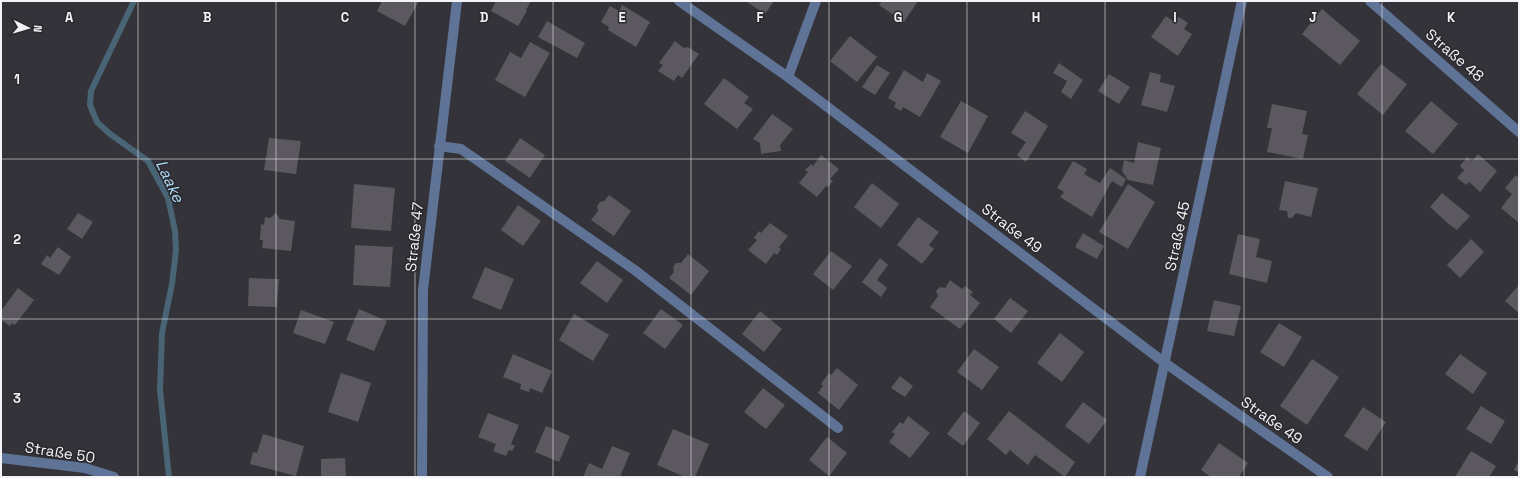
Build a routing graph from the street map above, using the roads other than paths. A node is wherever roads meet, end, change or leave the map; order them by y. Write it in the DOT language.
graph roads {
  1 [pos="457,1"];
  2 [pos="679,1"];
  3 [pos="816,1"];
  4 [pos="1242,1"];
  5 [pos="1370,1"];
  6 [pos="788,77"];
  7 [pos="1519,132"];
  8 [pos="439,146"];
  9 [pos="1165,363"];
  10 [pos="838,428"];
  11 [pos="1,458"];
  12 [pos="114,477"];
  13 [pos="422,477"];
  14 [pos="1140,477"];
  15 [pos="1328,477"];
  1 -- 8 [label="street, Straße 47"];
  2 -- 6 [label="street, Straße 49"];
  3 -- 6 [label="street"];
  4 -- 9 [label="street, Straße 45"];
  5 -- 7 [label="street, Straße 48"];
  6 -- 9 [label="street, Straße 49"];
  8 -- 10 [label="street"];
  8 -- 13 [label="street, Straße 47"];
  9 -- 14 [label="street, Straße 45"];
  9 -- 15 [label="street, Straße 49"];
  11 -- 12 [label="street, Straße 50"];
}
